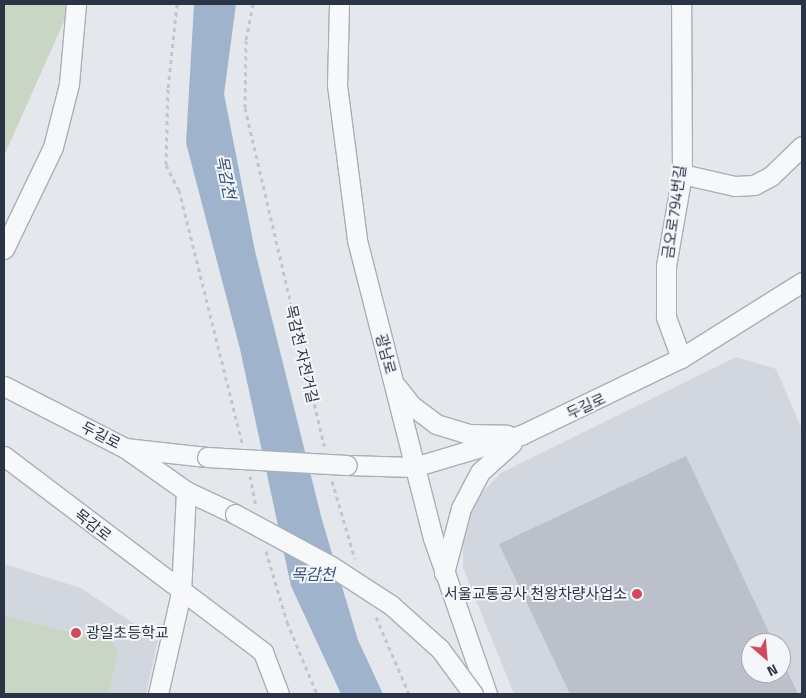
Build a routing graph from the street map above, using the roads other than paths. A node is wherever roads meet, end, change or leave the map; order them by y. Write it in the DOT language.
graph roads {
  1 [pos="76,4"];
  2 [pos="339,4"];
  3 [pos="681,4"];
  4 [pos="802,146"];
  5 [pos="682,174"];
  6 [pos="4,249"];
  7 [pos="802,282"];
  8 [pos="681,358"];
  9 [pos="392,380"];
  10 [pos="4,386"];
  11 [pos="521,436"];
  12 [pos="124,448"];
  13 [pos="4,456"];
  14 [pos="414,467"];
  15 [pos="186,491"];
  16 [pos="444,573"];
  17 [pos="181,593"];
  18 [pos="158,694"];
  19 [pos="279,694"];
  20 [pos="473,694"];
  21 [pos="487,694"];
  1 -- 6 [label="street"];
  2 -- 9 [label="street, 광남로"];
  3 -- 5 [label="street, 금오로794번길"];
  4 -- 5 [label="street"];
  5 -- 8 [label="street, 금오로794번길"];
  7 -- 8 [label="street, 두길로"];
  8 -- 11 [label="street, 두길로"];
  9 -- 11 [label="street"];
  9 -- 14 [label="street, 광남로"];
  10 -- 12 [label="street, 두길로"];
  11 -- 14 [label="street, 두길로"];
  11 -- 16 [label="street"];
  12 -- 14 [label="street, 두길로, bridge"];
  12 -- 15 [label="street"];
  13 -- 17 [label="street, 목감로"];
  14 -- 16 [label="street, 광남로"];
  15 -- 17 [label="street"];
  15 -- 20 [label="street, bridge"];
  16 -- 21 [label="street, 광남로"];
  17 -- 18 [label="street"];
  17 -- 19 [label="street, 목감로"];
}
